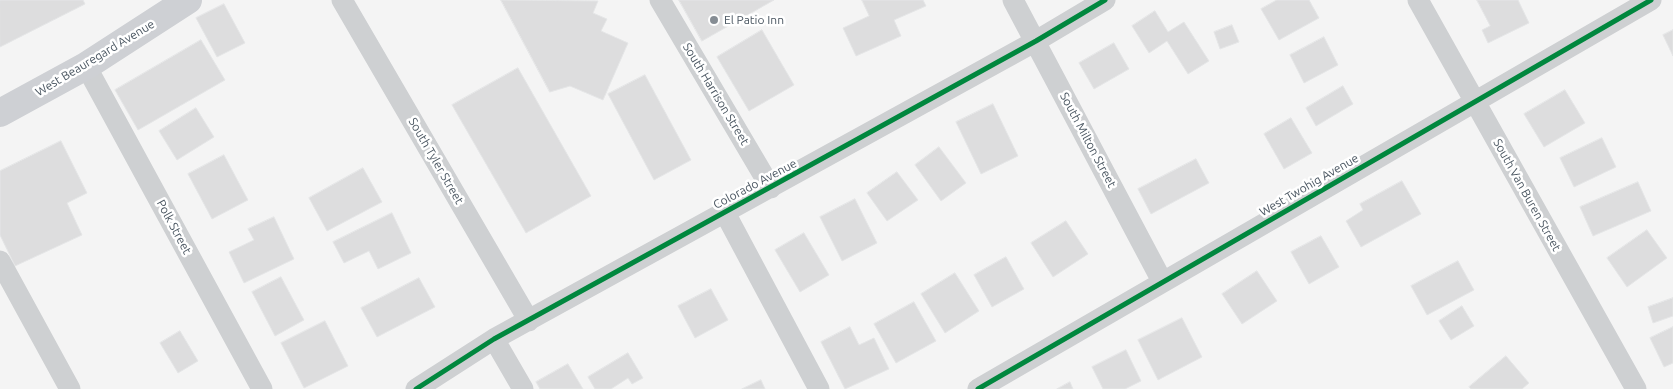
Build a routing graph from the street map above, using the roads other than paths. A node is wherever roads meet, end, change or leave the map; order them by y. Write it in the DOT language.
graph roads {
  1 [pos="188,0"];
  2 [pos="342,0"];
  3 [pos="660,0"];
  4 [pos="1013,0"];
  5 [pos="1105,0"];
  6 [pos="1418,0"];
  7 [pos="1651,0"];
  8 [pos="1036,41"];
  9 [pos="86,66"];
  10 [pos="1474,101"];
  11 [pos="0,113"];
  12 [pos="771,188"];
  13 [pos="724,211"];
  14 [pos="0,261"];
  15 [pos="1162,281"];
  16 [pos="529,321"];
  17 [pos="494,340"];
  18 [pos="70,389"];
  19 [pos="262,389"];
  20 [pos="416,389"];
  21 [pos="523,389"];
  22 [pos="819,389"];
  23 [pos="978,389"];
  24 [pos="1636,389"];
  1 -- 9 [label="street, West Beauregard Avenue"];
  2 -- 16 [label="street, South Tyler Street"];
  3 -- 12 [label="street, South Harrison Street"];
  4 -- 8 [label="street, South Milton Street"];
  5 -- 8 [label="street, Colorado Avenue"];
  6 -- 10 [label="street, South Van Buren Street"];
  7 -- 10 [label="street, West Twohig Avenue"];
  8 -- 12 [label="street, Colorado Avenue"];
  8 -- 15 [label="street, South Milton Street"];
  9 -- 11 [label="street, West Beauregard Avenue"];
  9 -- 19 [label="street, Polk Street"];
  10 -- 15 [label="street, West Twohig Avenue"];
  10 -- 24 [label="street, South Van Buren Street"];
  12 -- 13 [label="street, Colorado Avenue"];
  13 -- 16 [label="street, Colorado Avenue"];
  13 -- 22 [label="street"];
  14 -- 18 [label="street"];
  15 -- 23 [label="street, West Twohig Avenue"];
  16 -- 17 [label="street, Colorado Avenue"];
  17 -- 20 [label="street, Colorado Avenue"];
  17 -- 21 [label="street"];
}
